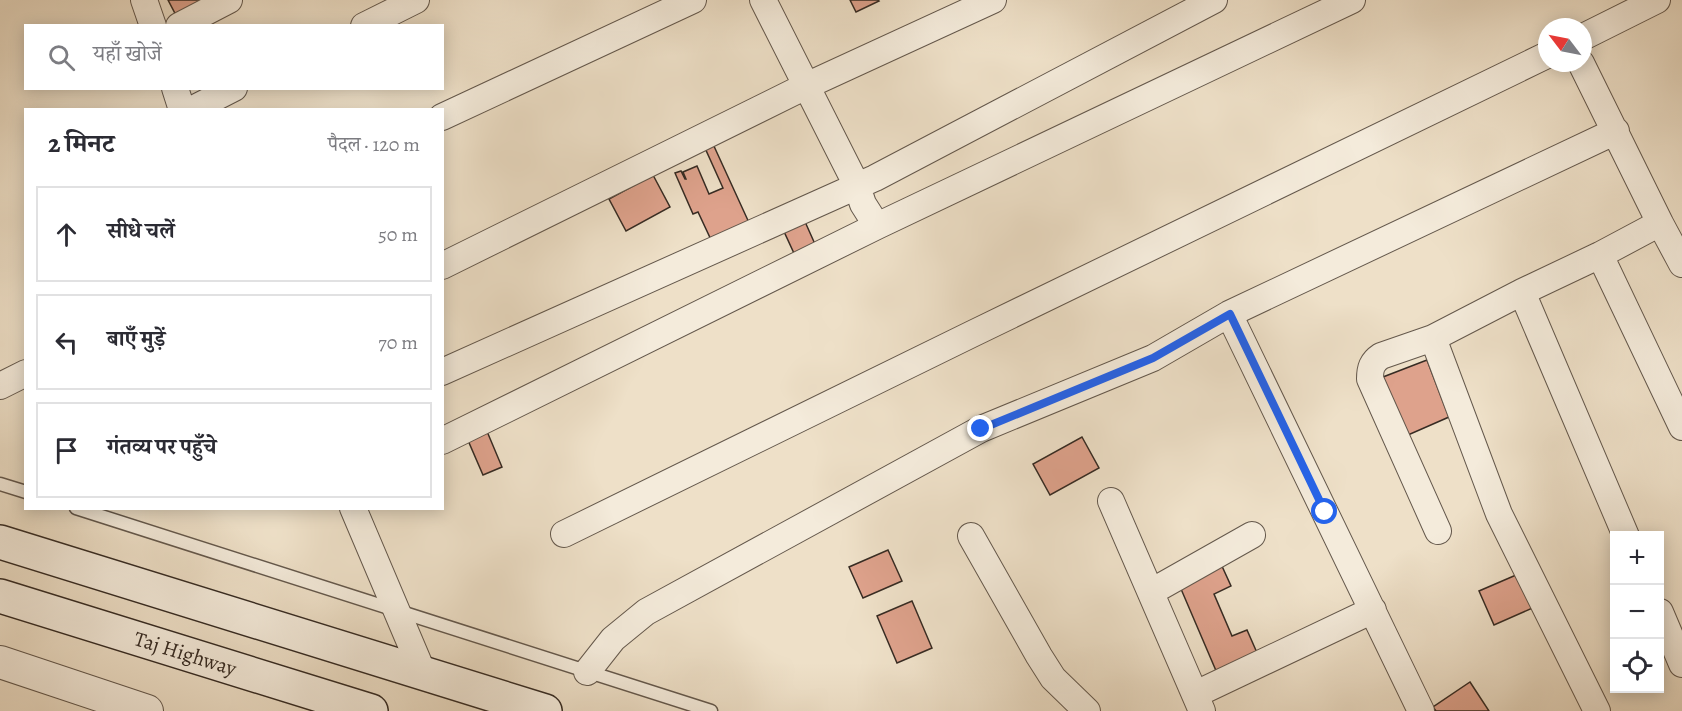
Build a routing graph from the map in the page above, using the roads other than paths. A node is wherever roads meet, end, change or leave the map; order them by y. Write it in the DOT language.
graph roads {
  1 [pos="144,0"];
  2 [pos="229,0"];
  3 [pos="416,0"];
  4 [pos="693,0"];
  5 [pos="763,0"];
  6 [pos="993,0"];
  7 [pos="1214,0"];
  8 [pos="1352,0"];
  9 [pos="1657,0"];
  10 [pos="152,24"];
  11 [pos="183,24"];
  12 [pos="368,24"];
  13 [pos="1592,32"];
  14 [pos="1538,59"];
  15 [pos="1586,72"];
  16 [pos="806,86"];
  17 [pos="176,90"];
  18 [pos="230,90"];
  19 [pos="181,108"];
  20 [pos="194,108"];
  21 [pos="444,116"];
  22 [pos="1616,131"];
  23 [pos="857,186"];
  24 [pos="1660,223"];
  25 [pos="877,225"];
  26 [pos="1600,255"];
  27 [pos="1682,264"];
  28 [pos="444,265"];
  29 [pos="1522,292"];
  30 [pos="1230,314"];
  31 [pos="1433,338"];
  32 [pos="444,371"];
  33 [pos="24,374"];
  34 [pos="0,386"];
  35 [pos="1682,427"];
  36 [pos="444,440"];
  37 [pos="0,484"];
  38 [pos="24,491"];
  39 [pos="1111,501"];
  40 [pos="82,510"];
  41 [pos="354,510"];
  42 [pos="1438,531"];
  43 [pos="1624,531"];
  44 [pos="564,534"];
  45 [pos="1252,535"];
  46 [pos="971,536"];
  47 [pos="0,542"];
  48 [pos="1151,592"];
  49 [pos="0,596"];
  50 [pos="1373,610"];
  51 [pos="398,612"];
  52 [pos="1664,623"];
  53 [pos="0,662"];
  54 [pos="1682,664"];
  55 [pos="587,672"];
  56 [pos="423,673"];
  57 [pos="1199,702"];
  58 [pos="147,711"];
  59 [pos="371,711"];
  60 [pos="545,711"];
  61 [pos="711,711"];
  62 [pos="1087,711"];
  63 [pos="1421,711"];
  64 [pos="1597,711"];
  1 -- 10 [label="street"];
  2 -- 11 [label="street"];
  3 -- 12 [label="street"];
  4 -- 21 [label="street"];
  5 -- 16 [label="street"];
  6 -- 16 [label="street"];
  7 -- 23 [label="street"];
  8 -- 25 [label="street"];
  9 -- 13 [label="street"];
  14 -- 44 [label="street"];
  15 -- 22 [label="street"];
  16 -- 23 [label="street"];
  16 -- 28 [label="street"];
  17 -- 19 [label="street"];
  18 -- 20 [label="street"];
  22 -- 24 [label="street"];
  22 -- 30 [label="street"];
  23 -- 25 [label="street"];
  23 -- 32 [label="street"];
  24 -- 26 [label="street"];
  24 -- 27 [label="street"];
  25 -- 36 [label="street"];
  26 -- 29 [label="street"];
  26 -- 35 [label="street"];
  29 -- 31 [label="street"];
  29 -- 43 [label="street"];
  30 -- 50 [label="street"];
  30 -- 55 [label="street"];
  31 -- 42 [label="street"];
  31 -- 64 [label="street"];
  33 -- 34 [label="street"];
  37 -- 38 [label="lane"];
  39 -- 48 [label="street"];
  40 -- 51 [label="lane"];
  41 -- 51 [label="street"];
  45 -- 48 [label="street"];
  46 -- 62 [label="street"];
  47 -- 56 [label="main road"];
  48 -- 57 [label="street"];
  49 -- 59 [label="main road, Taj Highway"];
  50 -- 57 [label="street"];
  50 -- 63 [label="street"];
  51 -- 55 [label="lane"];
  51 -- 56 [label="street"];
  52 -- 54 [label="street"];
  53 -- 58 [label="street"];
  55 -- 61 [label="lane"];
  56 -- 60 [label="main road"];
}
